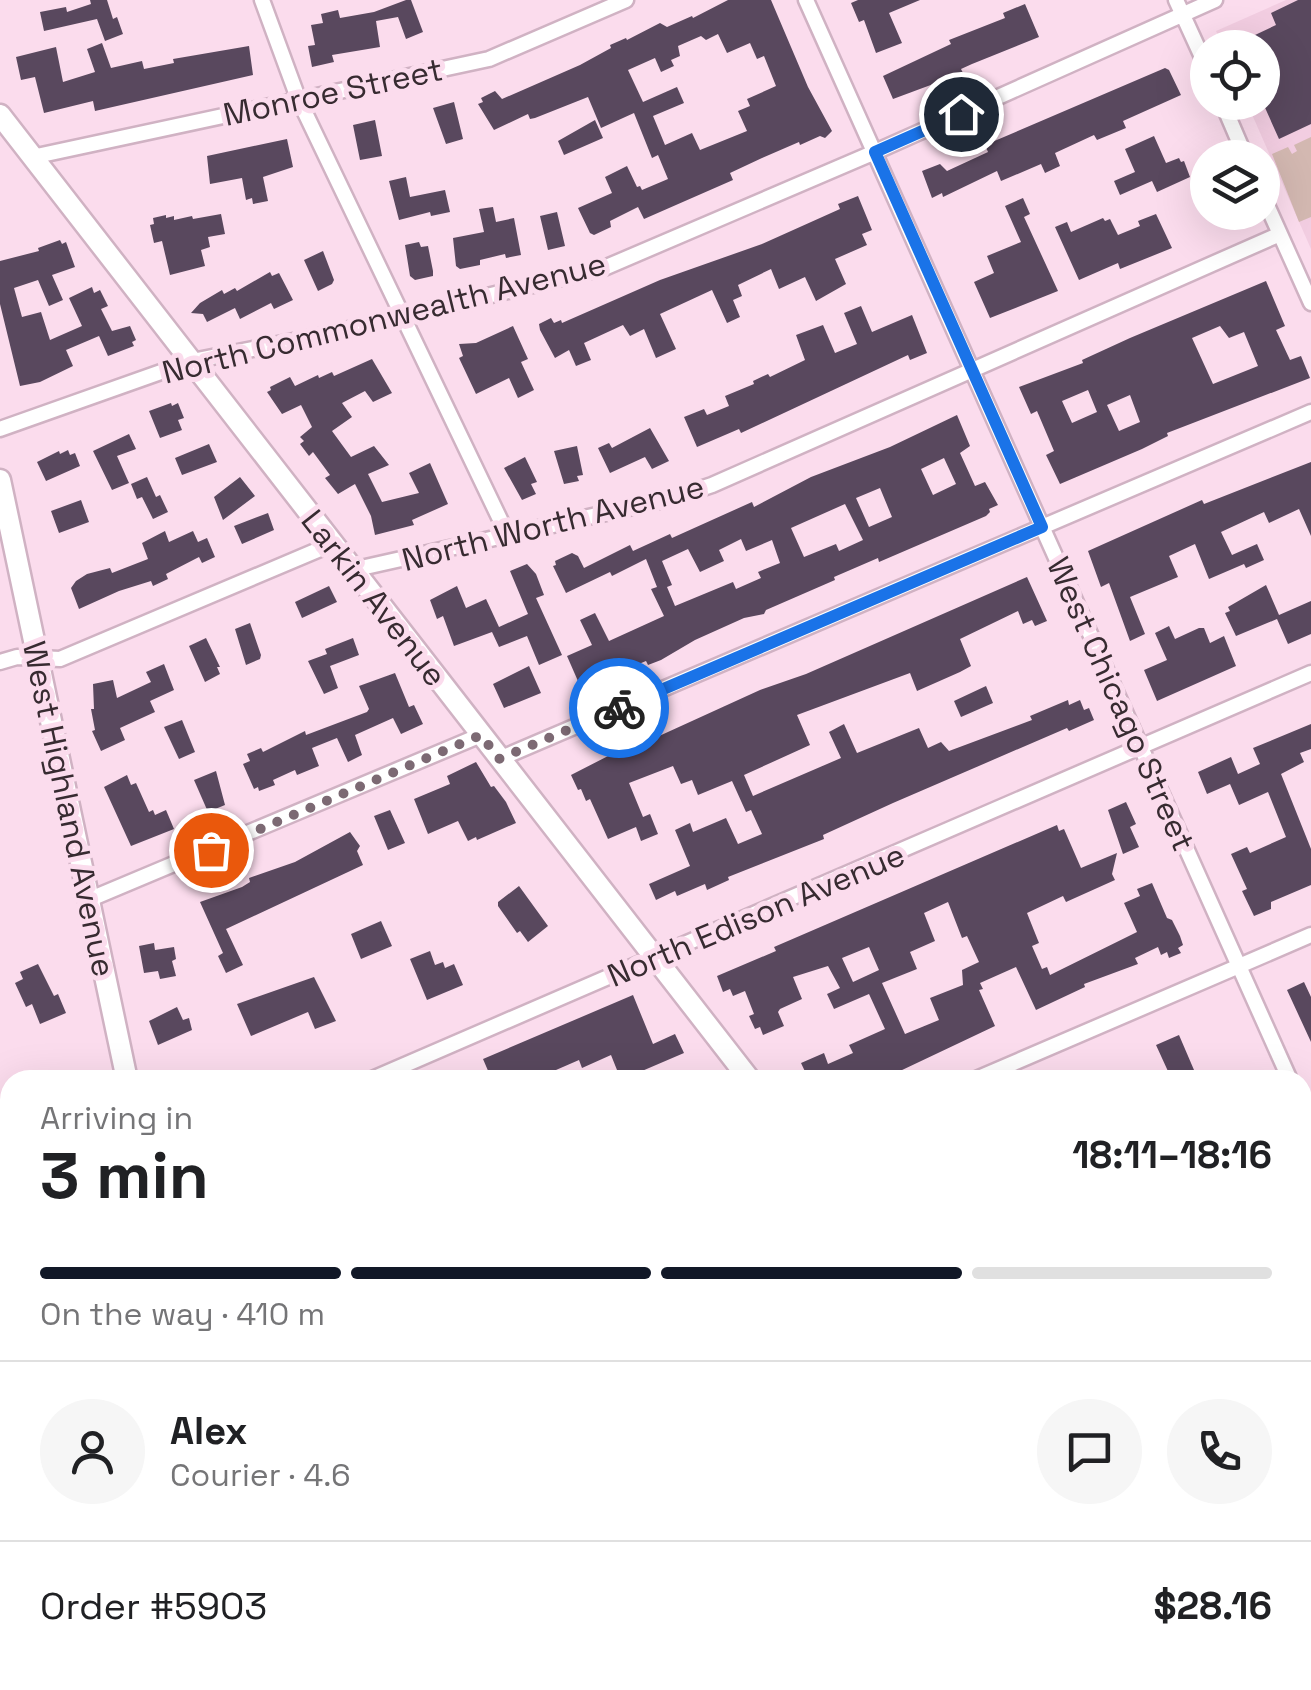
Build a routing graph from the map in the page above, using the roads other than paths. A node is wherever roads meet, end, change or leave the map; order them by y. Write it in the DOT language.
graph roads {
  1 [pos="262,0"];
  2 [pos="626,0"];
  3 [pos="806,0"];
  4 [pos="1215,0"];
  5 [pos="1179,7"];
  6 [pos="1190,31"];
  7 [pos="298,98"];
  8 [pos="0,115"];
  9 [pos="875,152"];
  10 [pos="32,157"];
  11 [pos="1278,230"];
  12 [pos="1280,234"];
  13 [pos="1311,303"];
  14 [pos="402,315"];
  15 [pos="192,360"];
  16 [pos="972,373"];
  17 [pos="1311,412"];
  18 [pos="0,429"];
  19 [pos="0,480"];
  20 [pos="1042,527"];
  21 [pos="508,536"];
  22 [pos="332,544"];
  23 [pos="352,570"];
  24 [pos="36,658"];
  25 [pos="0,662"];
  26 [pos="1311,673"];
  27 [pos="481,735"];
  28 [pos="1141,749"];
  29 [pos="499,759"];
  30 [pos="88,900"];
  31 [pos="1311,935"];
  32 [pos="655,959"];
  33 [pos="1238,967"];
  34 [pos="125,1070"];
  35 [pos="394,1070"];
  36 [pos="742,1070"];
  37 [pos="997,1070"];
  38 [pos="1285,1070"];
  1 -- 7 [label="street"];
  2 -- 7 [label="street, Monroe Street"];
  3 -- 9 [label="street, West Chicago Street"];
  4 -- 5 [label="street, North Commonwealth Avenue"];
  5 -- 6 [label="street"];
  5 -- 9 [label="street, North Commonwealth Avenue"];
  7 -- 10 [label="street, Monroe Street"];
  7 -- 14 [label="street"];
  8 -- 10 [label="main road, Larkin Avenue"];
  9 -- 14 [label="street, North Commonwealth Avenue"];
  9 -- 16 [label="street, West Chicago Street"];
  10 -- 15 [label="main road, Larkin Avenue"];
  11 -- 12 [label="street"];
  12 -- 13 [label="street"];
  12 -- 16 [label="street, North Worth Avenue"];
  14 -- 15 [label="street, North Commonwealth Avenue"];
  14 -- 21 [label="street"];
  15 -- 18 [label="street, North Commonwealth Avenue"];
  15 -- 22 [label="main road, Larkin Avenue"];
  16 -- 20 [label="street, West Chicago Street"];
  16 -- 21 [label="street, North Worth Avenue"];
  17 -- 20 [label="street"];
  19 -- 24 [label="main road, West Highland Avenue"];
  20 -- 28 [label="street, West Chicago Street"];
  20 -- 29 [label="street"];
  21 -- 23 [label="street, North Worth Avenue"];
  22 -- 23 [label="main road, Larkin Avenue"];
  22 -- 24 [label="street"];
  23 -- 27 [label="main road, Larkin Avenue"];
  24 -- 25 [label="street"];
  24 -- 30 [label="main road, West Highland Avenue"];
  26 -- 28 [label="street, North Edison Avenue"];
  27 -- 29 [label="main road, Larkin Avenue"];
  27 -- 30 [label="street"];
  28 -- 32 [label="street, North Edison Avenue"];
  28 -- 33 [label="street, West Chicago Street"];
  29 -- 32 [label="main road, Larkin Avenue"];
  30 -- 34 [label="main road, West Highland Avenue"];
  31 -- 33 [label="street"];
  32 -- 35 [label="street, North Edison Avenue"];
  32 -- 36 [label="main road, Larkin Avenue"];
  33 -- 37 [label="street"];
  33 -- 38 [label="street, West Chicago Street"];
}
